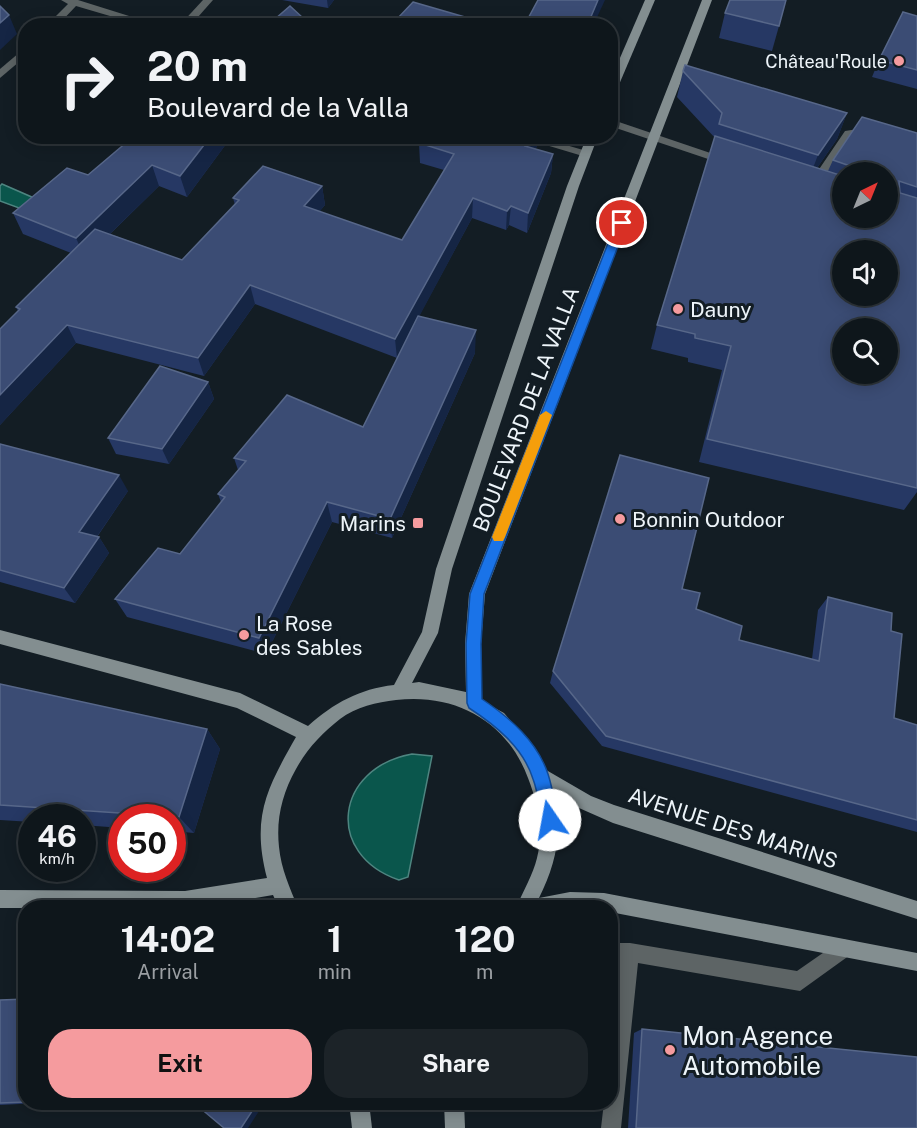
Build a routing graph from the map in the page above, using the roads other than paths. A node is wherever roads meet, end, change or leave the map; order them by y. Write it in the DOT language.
graph roads {
  1 [pos="208,0"];
  2 [pos="650,0"];
  3 [pos="707,0"];
  4 [pos="70,1"];
  5 [pos="57,18"];
  6 [pos="128,18"];
  7 [pos="191,18"];
  8 [pos="18,58"];
  9 [pos="0,75"];
  10 [pos="618,75"];
  11 [pos="618,125"];
  12 [pos="882,128"];
  13 [pos="655,137"];
  14 [pos="550,144"];
  15 [pos="590,144"];
  16 [pos="586,154"];
  17 [pos="744,167"];
  18 [pos="812,189"];
  19 [pos="0,637"];
  20 [pos="400,689"];
  21 [pos="474,703"];
  22 [pos="308,734"];
  23 [pos="540,775"];
  24 [pos="277,885"];
  25 [pos="0,899"];
  26 [pos="285,900"];
  27 [pos="529,900"];
  28 [pos="618,905"];
  29 [pos="917,910"];
  30 [pos="843,948"];
  31 [pos="620,952"];
  32 [pos="917,962"];
  33 [pos="618,991"];
  34 [pos="360,1110"];
  35 [pos="454,1110"];
  36 [pos="612,1110"];
  37 [pos="362,1128"];
  38 [pos="455,1128"];
  39 [pos="611,1128"];
  1 -- 7 [label="street"];
  2 -- 10 [label="main road"];
  3 -- 13 [label="main road, BOULEVARD DE LA VALLA"];
  4 -- 5 [label="street"];
  4 -- 6 [label="street"];
  8 -- 9 [label="street"];
  11 -- 13 [label="street"];
  12 -- 18 [label="street"];
  13 -- 17 [label="street"];
  13 -- 21 [label="main road, BOULEVARD DE LA VALLA"];
  14 -- 16 [label="street"];
  15 -- 16 [label="main road, BOULEVARD DE LA VALLA"];
  16 -- 20 [label="main road, BOULEVARD DE LA VALLA"];
  19 -- 22 [label="main road"];
  20 -- 21 [label="main road"];
  20 -- 22 [label="main road"];
  21 -- 23 [label="main road"];
  22 -- 24 [label="main road"];
  23 -- 27 [label="main road"];
  23 -- 29 [label="main road, AVENUE DES MARINS"];
  24 -- 25 [label="main road"];
  24 -- 26 [label="main road"];
  28 -- 30 [label="main road"];
  30 -- 31 [label="street"];
  30 -- 32 [label="main road"];
  31 -- 33 [label="street"];
  34 -- 37 [label="main road"];
  35 -- 38 [label="main road"];
  36 -- 39 [label="street"];
}
